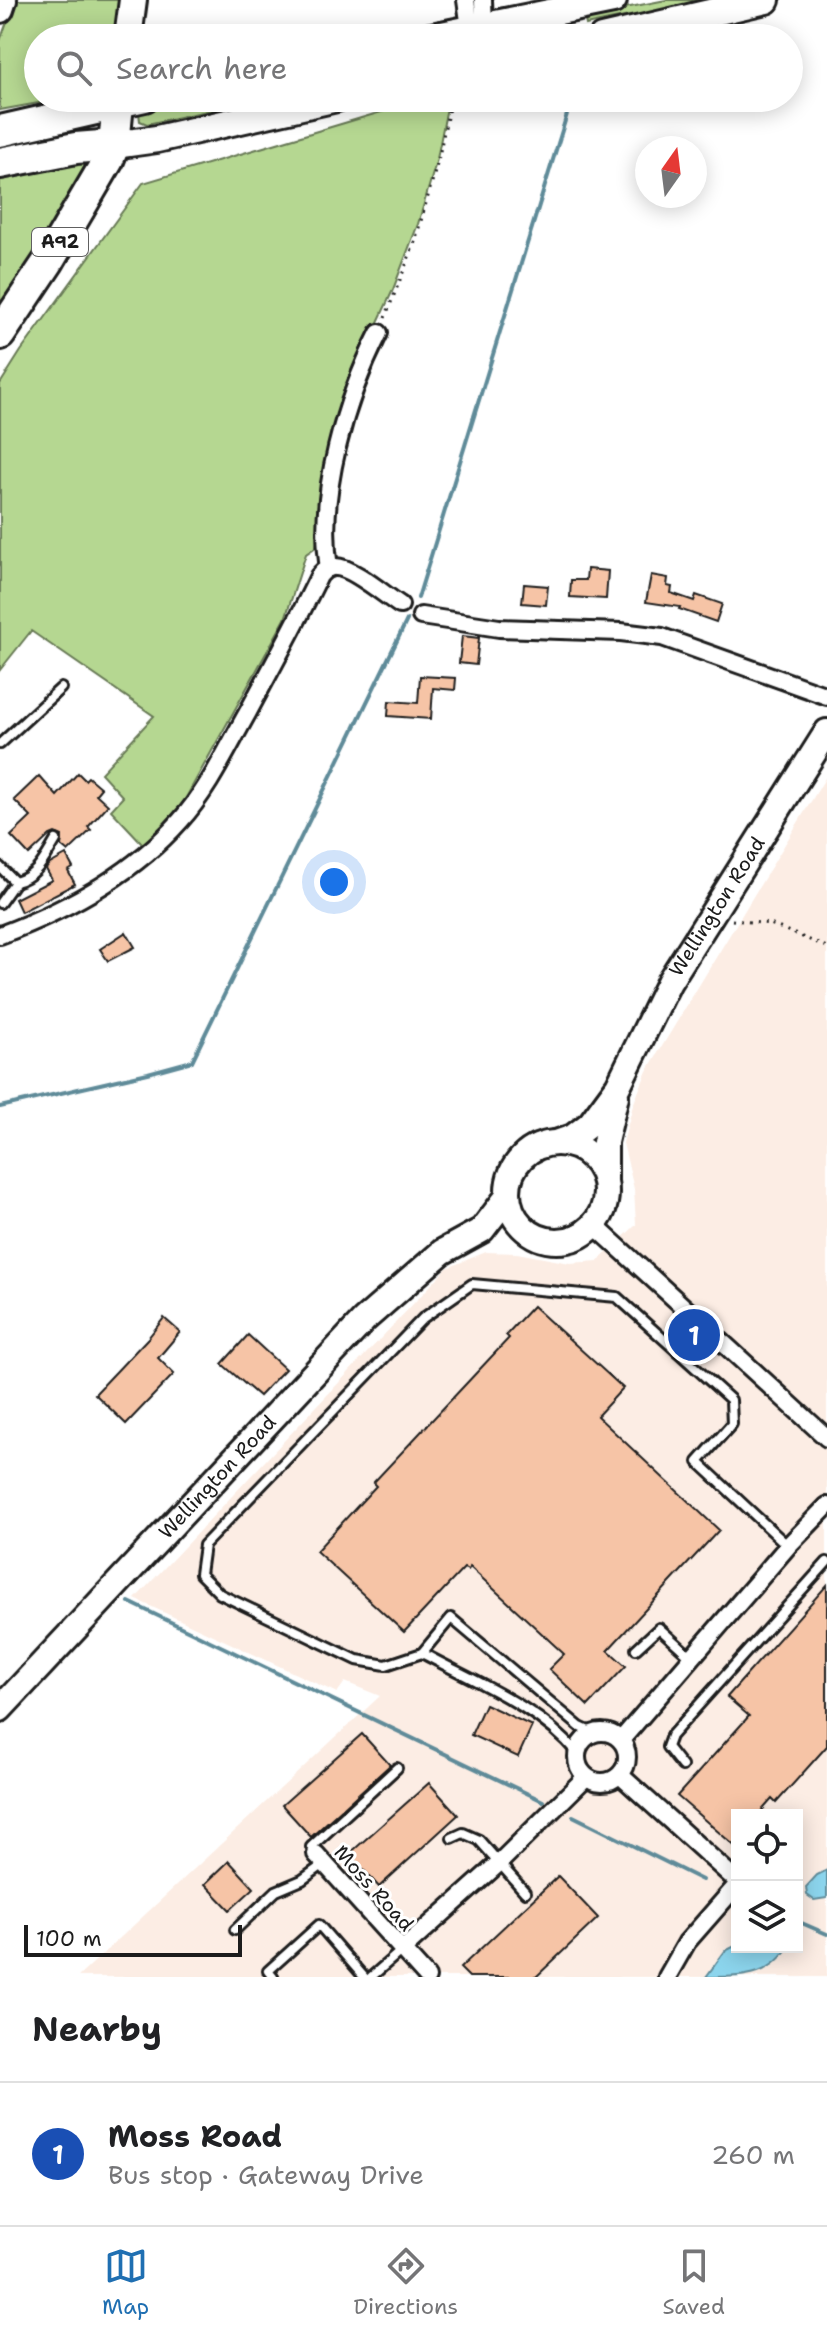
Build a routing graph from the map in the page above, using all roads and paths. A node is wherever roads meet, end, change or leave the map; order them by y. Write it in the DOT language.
graph roads {
  1 [pos="3,0"];
  2 [pos="133,0"];
  3 [pos="466,0"];
  4 [pos="613,0"];
  5 [pos="766,0"];
  6 [pos="0,9"];
  7 [pos="130,24"];
  8 [pos="477,24"];
  9 [pos="498,24"];
  10 [pos="662,24"];
  11 [pos="79,112"];
  12 [pos="124,112"];
  13 [pos="275,112"];
  14 [pos="448,112"];
  15 [pos="7,130"];
  16 [pos="114,145"];
  17 [pos="0,163"];
  18 [pos="379,333"];
  19 [pos="0,334"];
  20 [pos="329,568"];
  21 [pos="400,605"];
  22 [pos="421,616"];
  23 [pos="61,688"];
  24 [pos="827,696"];
  25 [pos="827,732"];
  26 [pos="0,744"];
  27 [pos="56,840"];
  28 [pos="0,867"];
  29 [pos="15,882"];
  30 [pos="0,903"];
  31 [pos="713,915"];
  32 [pos="0,935"];
  33 [pos="827,947"];
  34 [pos="618,1086"];
  35 [pos="556,1143"];
  36 [pos="605,1182"];
  37 [pos="508,1196"];
  38 [pos="594,1225"];
  39 [pos="527,1231"];
  40 [pos="442,1252"];
  41 [pos="827,1438"];
  42 [pos="827,1506"];
  43 [pos="788,1546"];
  44 [pos="827,1562"];
  45 [pos="636,1649"];
  46 [pos="422,1653"];
  47 [pos="691,1657"];
  48 [pos="0,1709"];
  49 [pos="593,1733"];
  50 [pos="621,1740"];
  51 [pos="577,1753"];
  52 [pos="682,1766"];
  53 [pos="397,1768"];
  54 [pos="620,1775"];
  55 [pos="586,1777"];
  56 [pos="452,1838"];
  57 [pos="320,1859"];
  58 [pos="499,1863"];
  59 [pos="735,1881"];
  60 [pos="731,1890"];
  61 [pos="525,1892"];
  62 [pos="235,1930"];
  63 [pos="402,1950"];
  64 [pos="273,1977"];
  65 [pos="364,1977"];
  66 [pos="371,1977"];
  67 [pos="427,1977"];
  68 [pos="667,1977"];
  1 -- 6 [label="main road"];
  2 -- 7 [label="main road"];
  3 -- 8 [label="street"];
  4 -- 9 [label="main road"];
  5 -- 10 [label="main road"];
  11 -- 15 [label="highway"];
  12 -- 16 [label="highway, A92"];
  13 -- 16 [label="main road"];
  14 -- 18 [label="path"];
  16 -- 17 [label="highway"];
  16 -- 19 [label="highway, A92"];
  18 -- 20 [label="street"];
  20 -- 21 [label="street"];
  20 -- 32 [label="street"];
  22 -- 24 [label="street"];
  23 -- 26 [label="lane"];
  25 -- 31 [label="street, Wellington Road"];
  27 -- 29 [label="lane"];
  28 -- 29 [label="lane"];
  29 -- 30 [label="lane"];
  31 -- 33 [label="path"];
  31 -- 34 [label="street, Wellington Road"];
  34 -- 35 [label="street, Wellington Road"];
  34 -- 36 [label="street, Wellington Road"];
  35 -- 36 [label="street"];
  35 -- 37 [label="street"];
  36 -- 38 [label="street"];
  37 -- 39 [label="street"];
  37 -- 40 [label="street, Wellington Road"];
  38 -- 39 [label="street"];
  38 -- 41 [label="street"];
  39 -- 40 [label="street, Wellington Road"];
  40 -- 48 [label="street, Wellington Road"];
  42 -- 43 [label="street"];
  43 -- 46 [label="lane"];
  43 -- 47 [label="street"];
  44 -- 52 [label="lane"];
  45 -- 47 [label="lane"];
  46 -- 49 [label="lane"];
  46 -- 51 [label="lane"];
  47 -- 50 [label="street"];
  49 -- 50 [label="street"];
  49 -- 51 [label="street"];
  50 -- 54 [label="street"];
  51 -- 55 [label="street"];
  53 -- 57 [label="lane"];
  54 -- 55 [label="street"];
  54 -- 59 [label="street"];
  55 -- 58 [label="street, Moss Road"];
  56 -- 58 [label="lane"];
  57 -- 62 [label="lane"];
  57 -- 63 [label="street, Moss Road"];
  58 -- 61 [label="lane"];
  58 -- 63 [label="street, Moss Road"];
  60 -- 68 [label="street"];
  63 -- 66 [label="lane"];
  63 -- 67 [label="street, Moss Road"];
  64 -- 65 [label="lane"];
}
